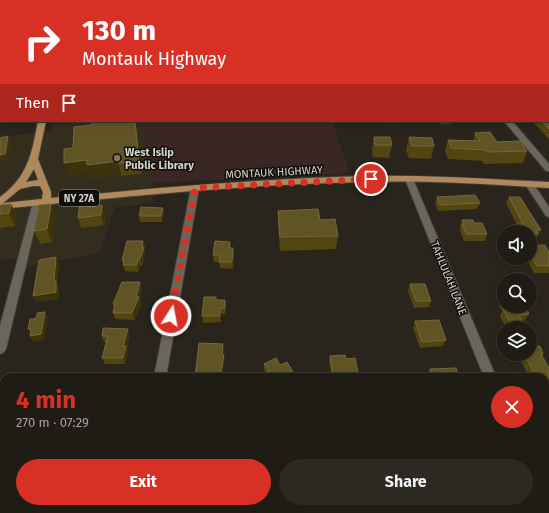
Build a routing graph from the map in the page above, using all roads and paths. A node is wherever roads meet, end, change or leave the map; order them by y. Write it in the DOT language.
graph roads {
  1 [pos="42,122"];
  2 [pos="509,122"];
  3 [pos="35,161"];
  4 [pos="549,169"];
  5 [pos="409,179"];
  6 [pos="44,184"];
  7 [pos="529,184"];
  8 [pos="549,185"];
  9 [pos="19,187"];
  10 [pos="195,188"];
  11 [pos="0,202"];
  12 [pos="41,202"];
  13 [pos="25,204"];
  14 [pos="0,206"];
  15 [pos="549,214"];
  16 [pos="0,349"];
  17 [pos="161,373"];
  18 [pos="488,373"];
  1 -- 3 [label="main road"];
  2 -- 4 [label="street"];
  3 -- 6 [label="main road"];
  3 -- 9 [label="main road"];
  5 -- 7 [label="main road, MONTAUK HIGHWAY / NY 27A"];
  5 -- 10 [label="main road, MONTAUK HIGHWAY / NY 27A"];
  5 -- 18 [label="street, TAHLULAH LANE"];
  6 -- 9 [label="main road"];
  6 -- 12 [label="main road"];
  7 -- 8 [label="main road, MONTAUK HIGHWAY / NY 27A"];
  7 -- 15 [label="street"];
  9 -- 11 [label="main road"];
  9 -- 13 [label="main road"];
  10 -- 12 [label="main road, MONTAUK HIGHWAY / NY 27A"];
  10 -- 17 [label="street"];
  12 -- 13 [label="main road, MONTAUK HIGHWAY / NY 27A"];
  12 -- 16 [label="street"];
  13 -- 14 [label="main road, MONTAUK HIGHWAY / NY 27A"];
}
